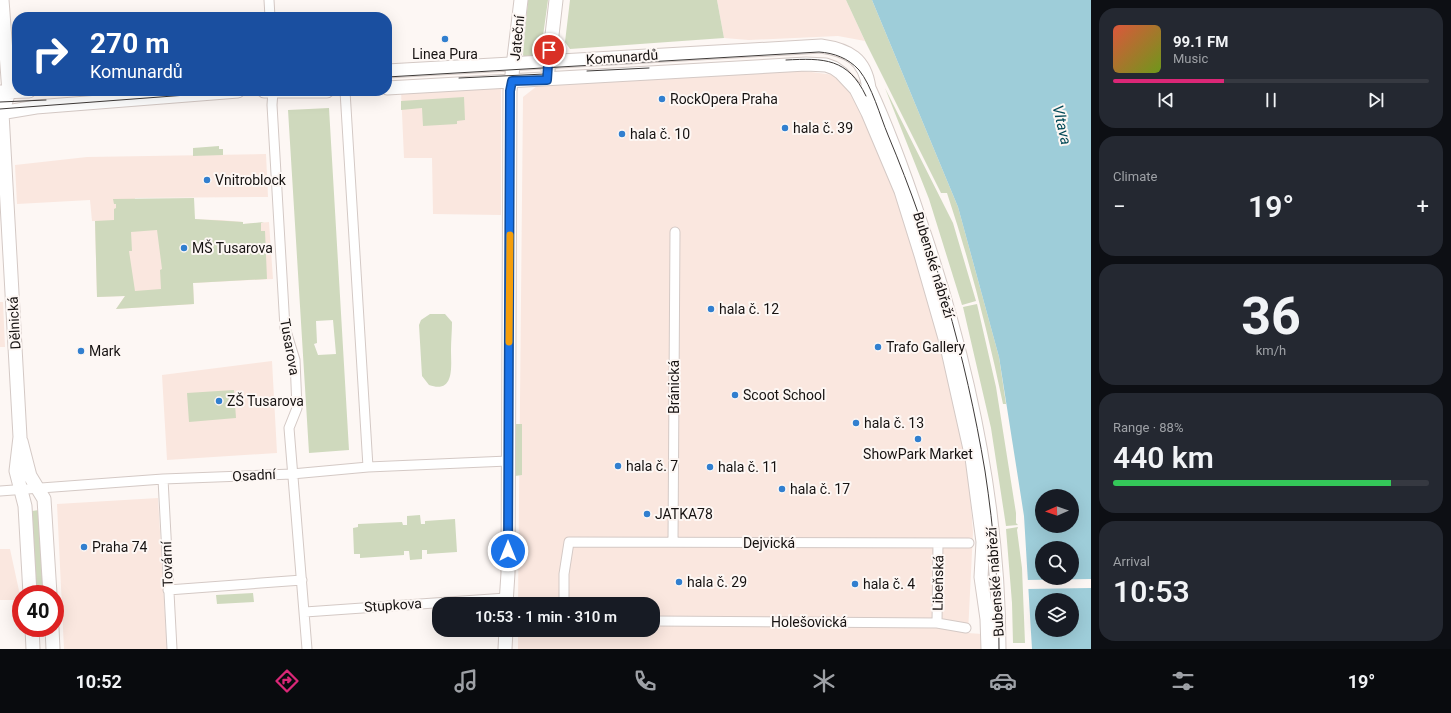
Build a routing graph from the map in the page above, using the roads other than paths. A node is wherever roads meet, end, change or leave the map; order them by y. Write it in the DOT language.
graph roads {
  1 [pos="2,0"];
  2 [pos="268,0"];
  3 [pos="521,0"];
  4 [pos="556,0"];
  5 [pos="269,12"];
  6 [pos="834,48"];
  7 [pos="549,61"];
  8 [pos="514,63"];
  9 [pos="826,65"];
  10 [pos="392,71"];
  11 [pos="547,80"];
  12 [pos="512,81"];
  13 [pos="392,88"];
  14 [pos="5,92"];
  15 [pos="175,96"];
  16 [pos="273,96"];
  17 [pos="345,96"];
  18 [pos="1,113"];
  19 [pos="675,232"];
  20 [pos="20,437"];
  21 [pos="508,461"];
  22 [pos="368,467"];
  23 [pos="292,474"];
  24 [pos="163,478"];
  25 [pos="37,487"];
  26 [pos="20,488"];
  27 [pos="0,491"];
  28 [pos="673,542"];
  29 [pos="938,543"];
  30 [pos="969,543"];
  31 [pos="302,580"];
  32 [pos="29,585"];
  33 [pos="50,585"];
  34 [pos="168,590"];
  35 [pos="506,597"];
  36 [pos="564,597"];
  37 [pos="432,605"];
  38 [pos="305,612"];
  39 [pos="660,621"];
  40 [pos="937,623"];
  41 [pos="966,628"];
  42 [pos="32,637"];
  43 [pos="52,637"];
  44 [pos="506,637"];
  45 [pos="33,649"];
  46 [pos="53,649"];
  47 [pos="172,649"];
  48 [pos="307,649"];
  49 [pos="505,649"];
  50 [pos="988,649"];
  51 [pos="999,649"];
  1 -- 14 [label="street, Dělnická"];
  2 -- 5 [label="street"];
  3 -- 8 [label="street, Jateční"];
  4 -- 7 [label="street"];
  6 -- 7 [label="street, Komunardů"];
  6 -- 51 [label="street, Bubenské nábřeží"];
  7 -- 8 [label="street, Komunardů"];
  7 -- 11 [label="street"];
  8 -- 10 [label="street, Komunardů"];
  8 -- 12 [label="street, Jateční"];
  9 -- 11 [label="street, Komunardů"];
  9 -- 50 [label="street, Bubenské nábřeží"];
  11 -- 12 [label="street, Komunardů"];
  12 -- 13 [label="street, Komunardů"];
  12 -- 21 [label="street, Jateční"];
  14 -- 18 [label="street, Dělnická"];
  15 -- 18 [label="street"];
  16 -- 23 [label="street, Tusarova"];
  17 -- 22 [label="street"];
  18 -- 20 [label="street, Dělnická"];
  19 -- 28 [label="street, Bránická"];
  20 -- 25 [label="street, Dělnická"];
  20 -- 26 [label="street, Dělnická"];
  21 -- 22 [label="street, Osadní"];
  21 -- 35 [label="street, Jateční"];
  22 -- 23 [label="street, Osadní"];
  23 -- 24 [label="street, Osadní"];
  23 -- 31 [label="street, Tusarova"];
  24 -- 25 [label="street, Osadní"];
  24 -- 34 [label="street, Tovární"];
  25 -- 26 [label="street, Osadní"];
  25 -- 33 [label="street, Dělnická"];
  26 -- 27 [label="street, Osadní"];
  26 -- 32 [label="street, Dělnická"];
  28 -- 29 [label="street, Dejvická"];
  28 -- 36 [label="street, Dejvická"];
  29 -- 30 [label="street, Dejvická"];
  29 -- 40 [label="street, Libeňská"];
  31 -- 34 [label="street"];
  31 -- 38 [label="street, Tusarova"];
  34 -- 47 [label="street, Tovární"];
  37 -- 38 [label="street, Stupkova"];
  38 -- 48 [label="street, Tusarova"];
  39 -- 40 [label="street, Holešovická"];
  40 -- 41 [label="street, Holešovická"];
  42 -- 45 [label="street"];
  43 -- 46 [label="street"];
  44 -- 49 [label="street"];
}
